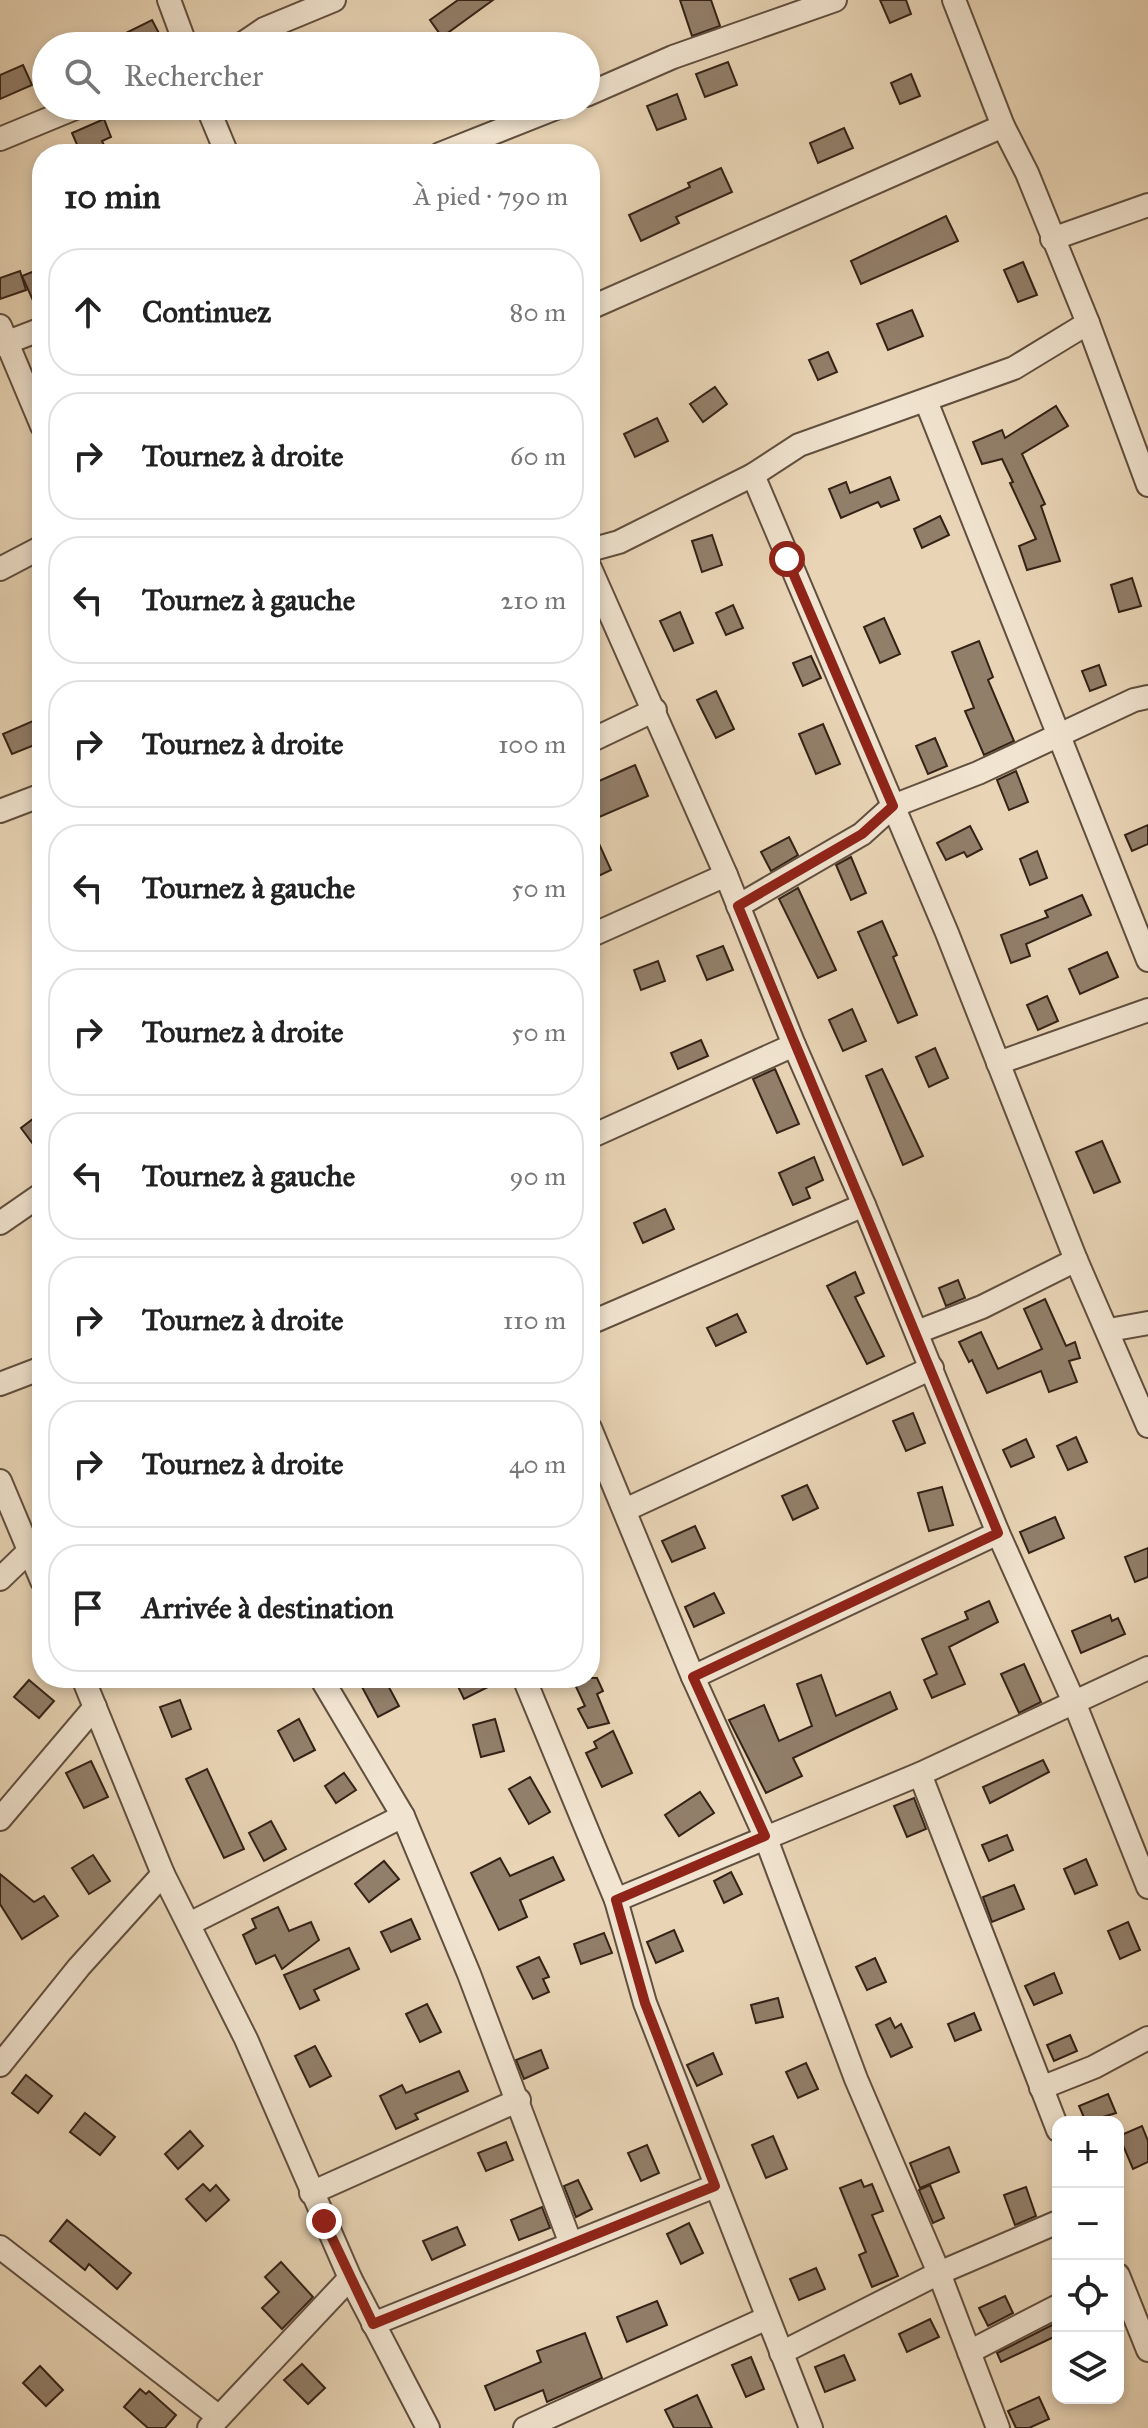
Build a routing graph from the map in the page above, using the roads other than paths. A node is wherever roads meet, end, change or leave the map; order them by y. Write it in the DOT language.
graph roads {
  1 [pos="169,0"];
  2 [pos="334,0"];
  3 [pos="835,0"];
  4 [pos="954,0"];
  5 [pos="181,32"];
  6 [pos="260,32"];
  7 [pos="600,89"];
  8 [pos="46,120"];
  9 [pos="213,120"];
  10 [pos="526,120"];
  11 [pos="1003,126"];
  12 [pos="0,139"];
  13 [pos="223,144"];
  14 [pos="465,144"];
  15 [pos="1148,205"];
  16 [pos="1052,239"];
  17 [pos="600,304"];
  18 [pos="1088,323"];
  19 [pos="32,331"];
  20 [pos="2,338"];
  21 [pos="926,401"];
  22 [pos="32,404"];
  23 [pos="753,475"];
  24 [pos="1148,485"];
  25 [pos="600,547"];
  26 [pos="32,552"];
  27 [pos="0,569"];
  28 [pos="600,590"];
  29 [pos="1148,697"];
  30 [pos="655,710"];
  31 [pos="600,736"];
  32 [pos="1057,736"];
  33 [pos="32,799"];
  34 [pos="893,806"];
  35 [pos="0,811"];
  36 [pos="726,875"];
  37 [pos="738,906"];
  38 [pos="600,932"];
  39 [pos="1148,960"];
  40 [pos="1148,1010"];
  41 [pos="794,1045"];
  42 [pos="998,1063"];
  43 [pos="600,1132"];
  44 [pos="32,1201"];
  45 [pos="864,1205"];
  46 [pos="0,1223"];
  47 [pos="1076,1260"];
  48 [pos="600,1319"];
  49 [pos="1148,1323"];
  50 [pos="1109,1330"];
  51 [pos="917,1332"];
  52 [pos="932,1368"];
  53 [pos="32,1372"];
  54 [pos="0,1384"];
  55 [pos="1148,1426"];
  56 [pos="600,1451"];
  57 [pos="0,1481"];
  58 [pos="625,1510"];
  59 [pos="998,1533"];
  60 [pos="29,1551"];
  61 [pos="32,1558"];
  62 [pos="0,1579"];
  63 [pos="1148,1668"];
  64 [pos="693,1677"];
  65 [pos="87,1688"];
  66 [pos="327,1688"];
  67 [pos="528,1688"];
  68 [pos="1074,1702"];
  69 [pos="95,1707"];
  70 [pos="920,1774"];
  71 [pos="403,1816"];
  72 [pos="0,1819"];
  73 [pos="765,1836"];
  74 [pos="163,1874"];
  75 [pos="1148,1887"];
  76 [pos="616,1900"];
  77 [pos="189,1924"];
  78 [pos="1148,2038"];
  79 [pos="0,2065"];
  80 [pos="1041,2088"];
  81 [pos="519,2100"];
  82 [pos="1052,2116"];
  83 [pos="715,2186"];
  84 [pos="311,2193"];
  85 [pos="1052,2225"];
  86 [pos="571,2244"];
  87 [pos="0,2247"];
  88 [pos="939,2273"];
  89 [pos="350,2278"];
  90 [pos="1124,2291"];
  91 [pos="1052,2309"];
  92 [pos="767,2318"];
  93 [pos="373,2324"];
  94 [pos="1148,2350"];
  95 [pos="969,2352"];
  96 [pos="781,2353"];
  97 [pos="214,2422"];
  98 [pos="428,2428"];
  99 [pos="525,2428"];
  100 [pos="811,2428"];
  101 [pos="998,2428"];
  1 -- 5 [label="street"];
  2 -- 6 [label="street"];
  3 -- 7 [label="street"];
  4 -- 11 [label="street"];
  8 -- 12 [label="street"];
  9 -- 13 [label="street"];
  10 -- 14 [label="street"];
  11 -- 16 [label="street"];
  11 -- 17 [label="street"];
  15 -- 16 [label="street"];
  16 -- 18 [label="street"];
  18 -- 21 [label="street"];
  18 -- 24 [label="street"];
  19 -- 20 [label="street"];
  20 -- 22 [label="street"];
  21 -- 23 [label="street"];
  21 -- 32 [label="street"];
  23 -- 25 [label="street"];
  23 -- 34 [label="street"];
  26 -- 27 [label="street"];
  28 -- 30 [label="street"];
  29 -- 32 [label="street"];
  30 -- 31 [label="street"];
  30 -- 36 [label="street"];
  32 -- 34 [label="street"];
  32 -- 39 [label="street"];
  33 -- 35 [label="street"];
  34 -- 37 [label="street"];
  34 -- 42 [label="street"];
  36 -- 37 [label="street"];
  36 -- 38 [label="street"];
  37 -- 41 [label="street"];
  40 -- 42 [label="street"];
  41 -- 43 [label="street"];
  41 -- 45 [label="street"];
  42 -- 47 [label="street"];
  44 -- 46 [label="street"];
  45 -- 48 [label="street"];
  45 -- 51 [label="street"];
  47 -- 50 [label="street"];
  47 -- 51 [label="street"];
  49 -- 50 [label="street"];
  50 -- 55 [label="street"];
  51 -- 52 [label="street"];
  52 -- 58 [label="street"];
  52 -- 59 [label="street"];
  53 -- 54 [label="street"];
  56 -- 58 [label="street"];
  57 -- 60 [label="street"];
  58 -- 64 [label="street"];
  59 -- 64 [label="street"];
  59 -- 68 [label="street"];
  60 -- 61 [label="street"];
  60 -- 62 [label="street"];
  63 -- 68 [label="street"];
  64 -- 73 [label="street"];
  65 -- 69 [label="street"];
  66 -- 71 [label="street"];
  67 -- 76 [label="street"];
  68 -- 70 [label="street"];
  68 -- 75 [label="street"];
  69 -- 72 [label="street"];
  69 -- 74 [label="street"];
  70 -- 73 [label="street"];
  70 -- 80 [label="street"];
  71 -- 77 [label="street"];
  71 -- 81 [label="street"];
  73 -- 76 [label="street"];
  73 -- 88 [label="street"];
  74 -- 77 [label="street"];
  74 -- 79 [label="street"];
  76 -- 83 [label="street"];
  77 -- 84 [label="street"];
  78 -- 80 [label="street"];
  80 -- 82 [label="street"];
  81 -- 84 [label="street"];
  81 -- 86 [label="street"];
  83 -- 86 [label="street"];
  83 -- 92 [label="street"];
  84 -- 89 [label="street"];
  85 -- 88 [label="street"];
  86 -- 93 [label="street"];
  87 -- 97 [label="street"];
  88 -- 95 [label="street"];
  88 -- 96 [label="street"];
  89 -- 93 [label="street"];
  89 -- 97 [label="street"];
  90 -- 94 [label="street"];
  91 -- 95 [label="street"];
  92 -- 96 [label="street"];
  92 -- 99 [label="street"];
  93 -- 98 [label="street"];
  95 -- 101 [label="street"];
  96 -- 100 [label="street"];
}
